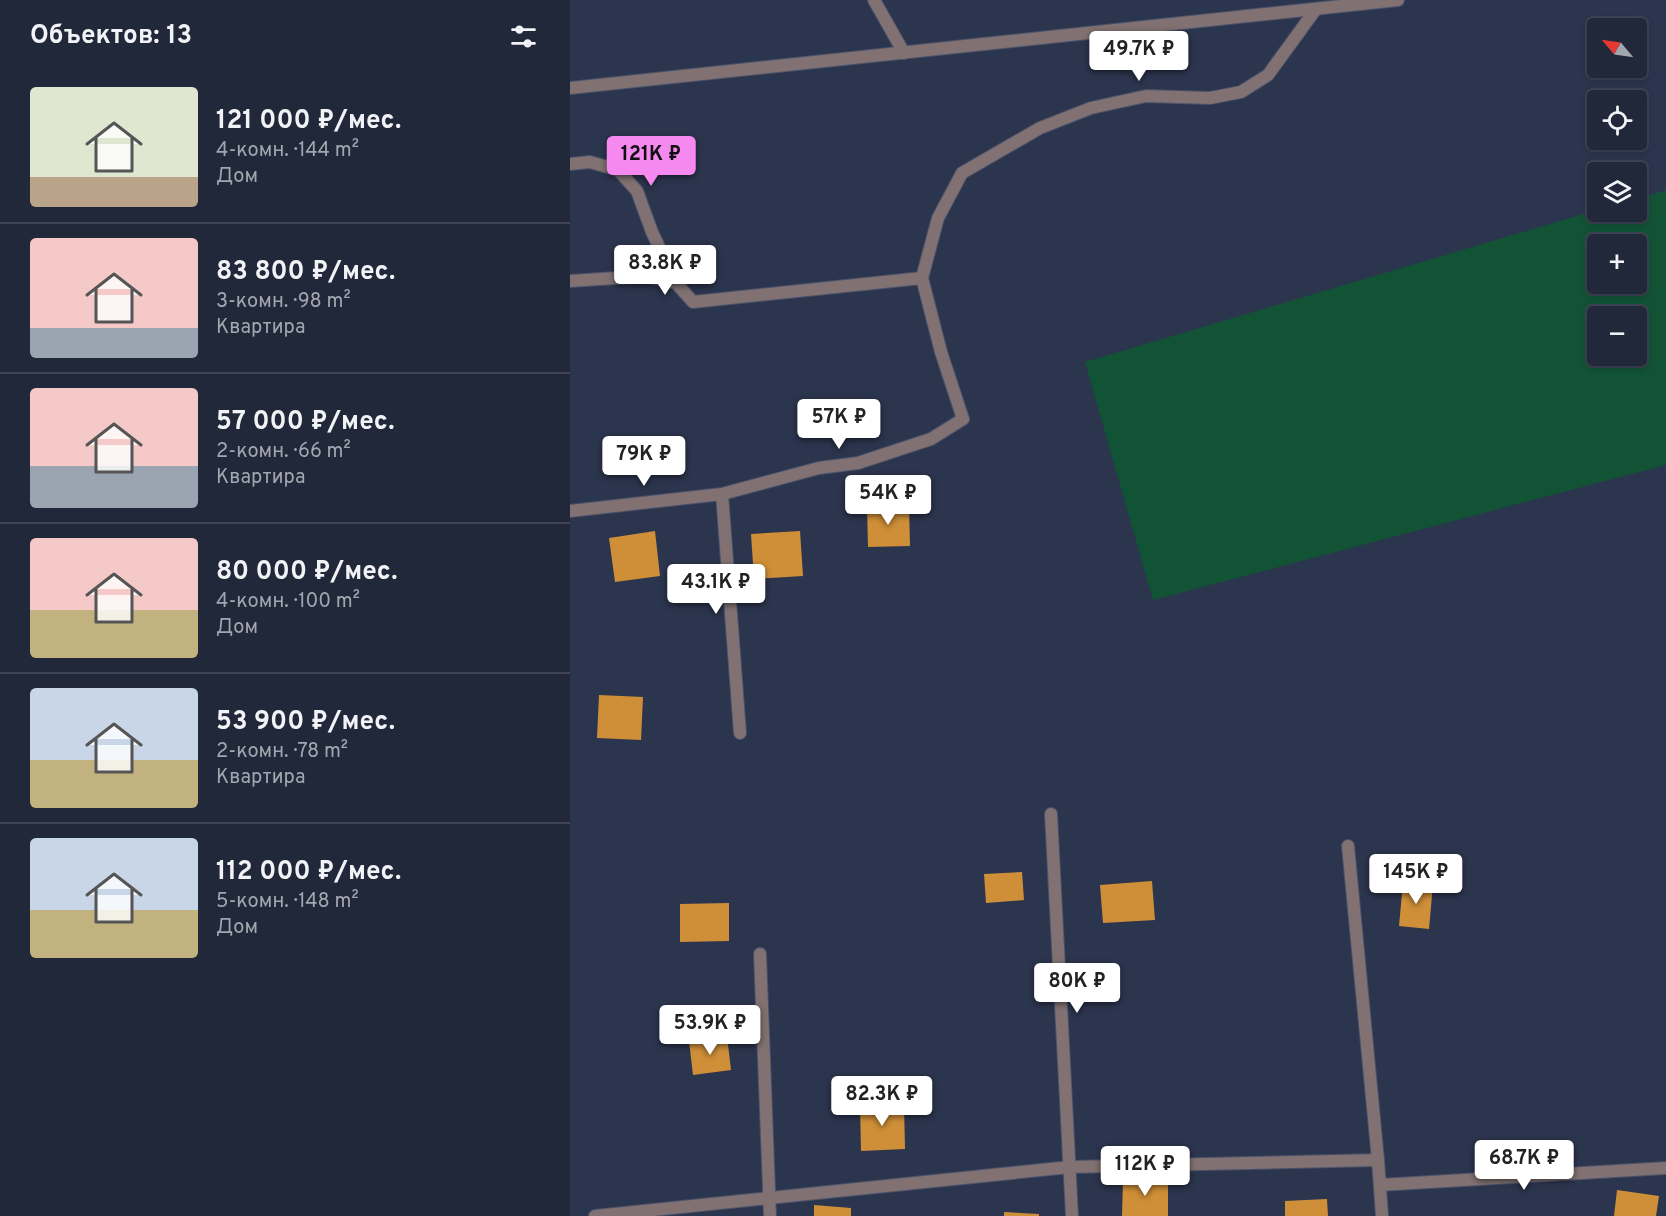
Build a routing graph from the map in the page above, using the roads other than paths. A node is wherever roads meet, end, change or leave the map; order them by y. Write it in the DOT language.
graph roads {
  1 [pos="874,0"];
  2 [pos="1398,0"];
  3 [pos="1316,9"];
  4 [pos="904,53"];
  5 [pos="570,88"];
  6 [pos="570,164"];
  7 [pos="922,278"];
  8 [pos="570,281"];
  9 [pos="676,283"];
  10 [pos="722,494"];
  11 [pos="570,511"];
  12 [pos="740,734"];
  13 [pos="1052,814"];
  14 [pos="1348,846"];
  15 [pos="760,954"];
  16 [pos="1378,1160"];
  17 [pos="1070,1167"];
  18 [pos="1666,1168"];
  19 [pos="1380,1185"];
  20 [pos="769,1198"];
  21 [pos="595,1216"];
  22 [pos="770,1216"];
  23 [pos="1072,1216"];
  24 [pos="1382,1216"];
  1 -- 4 [label="street"];
  2 -- 3 [label="street"];
  3 -- 4 [label="street"];
  3 -- 7 [label="street"];
  4 -- 5 [label="street"];
  6 -- 9 [label="street"];
  7 -- 9 [label="street"];
  7 -- 10 [label="street"];
  8 -- 9 [label="street"];
  10 -- 11 [label="street"];
  10 -- 12 [label="street"];
  13 -- 17 [label="street"];
  14 -- 16 [label="street"];
  15 -- 20 [label="street"];
  16 -- 17 [label="street"];
  16 -- 19 [label="street"];
  17 -- 20 [label="street"];
  17 -- 23 [label="street"];
  18 -- 19 [label="street"];
  19 -- 24 [label="street"];
  20 -- 21 [label="street"];
  20 -- 22 [label="street"];
}
